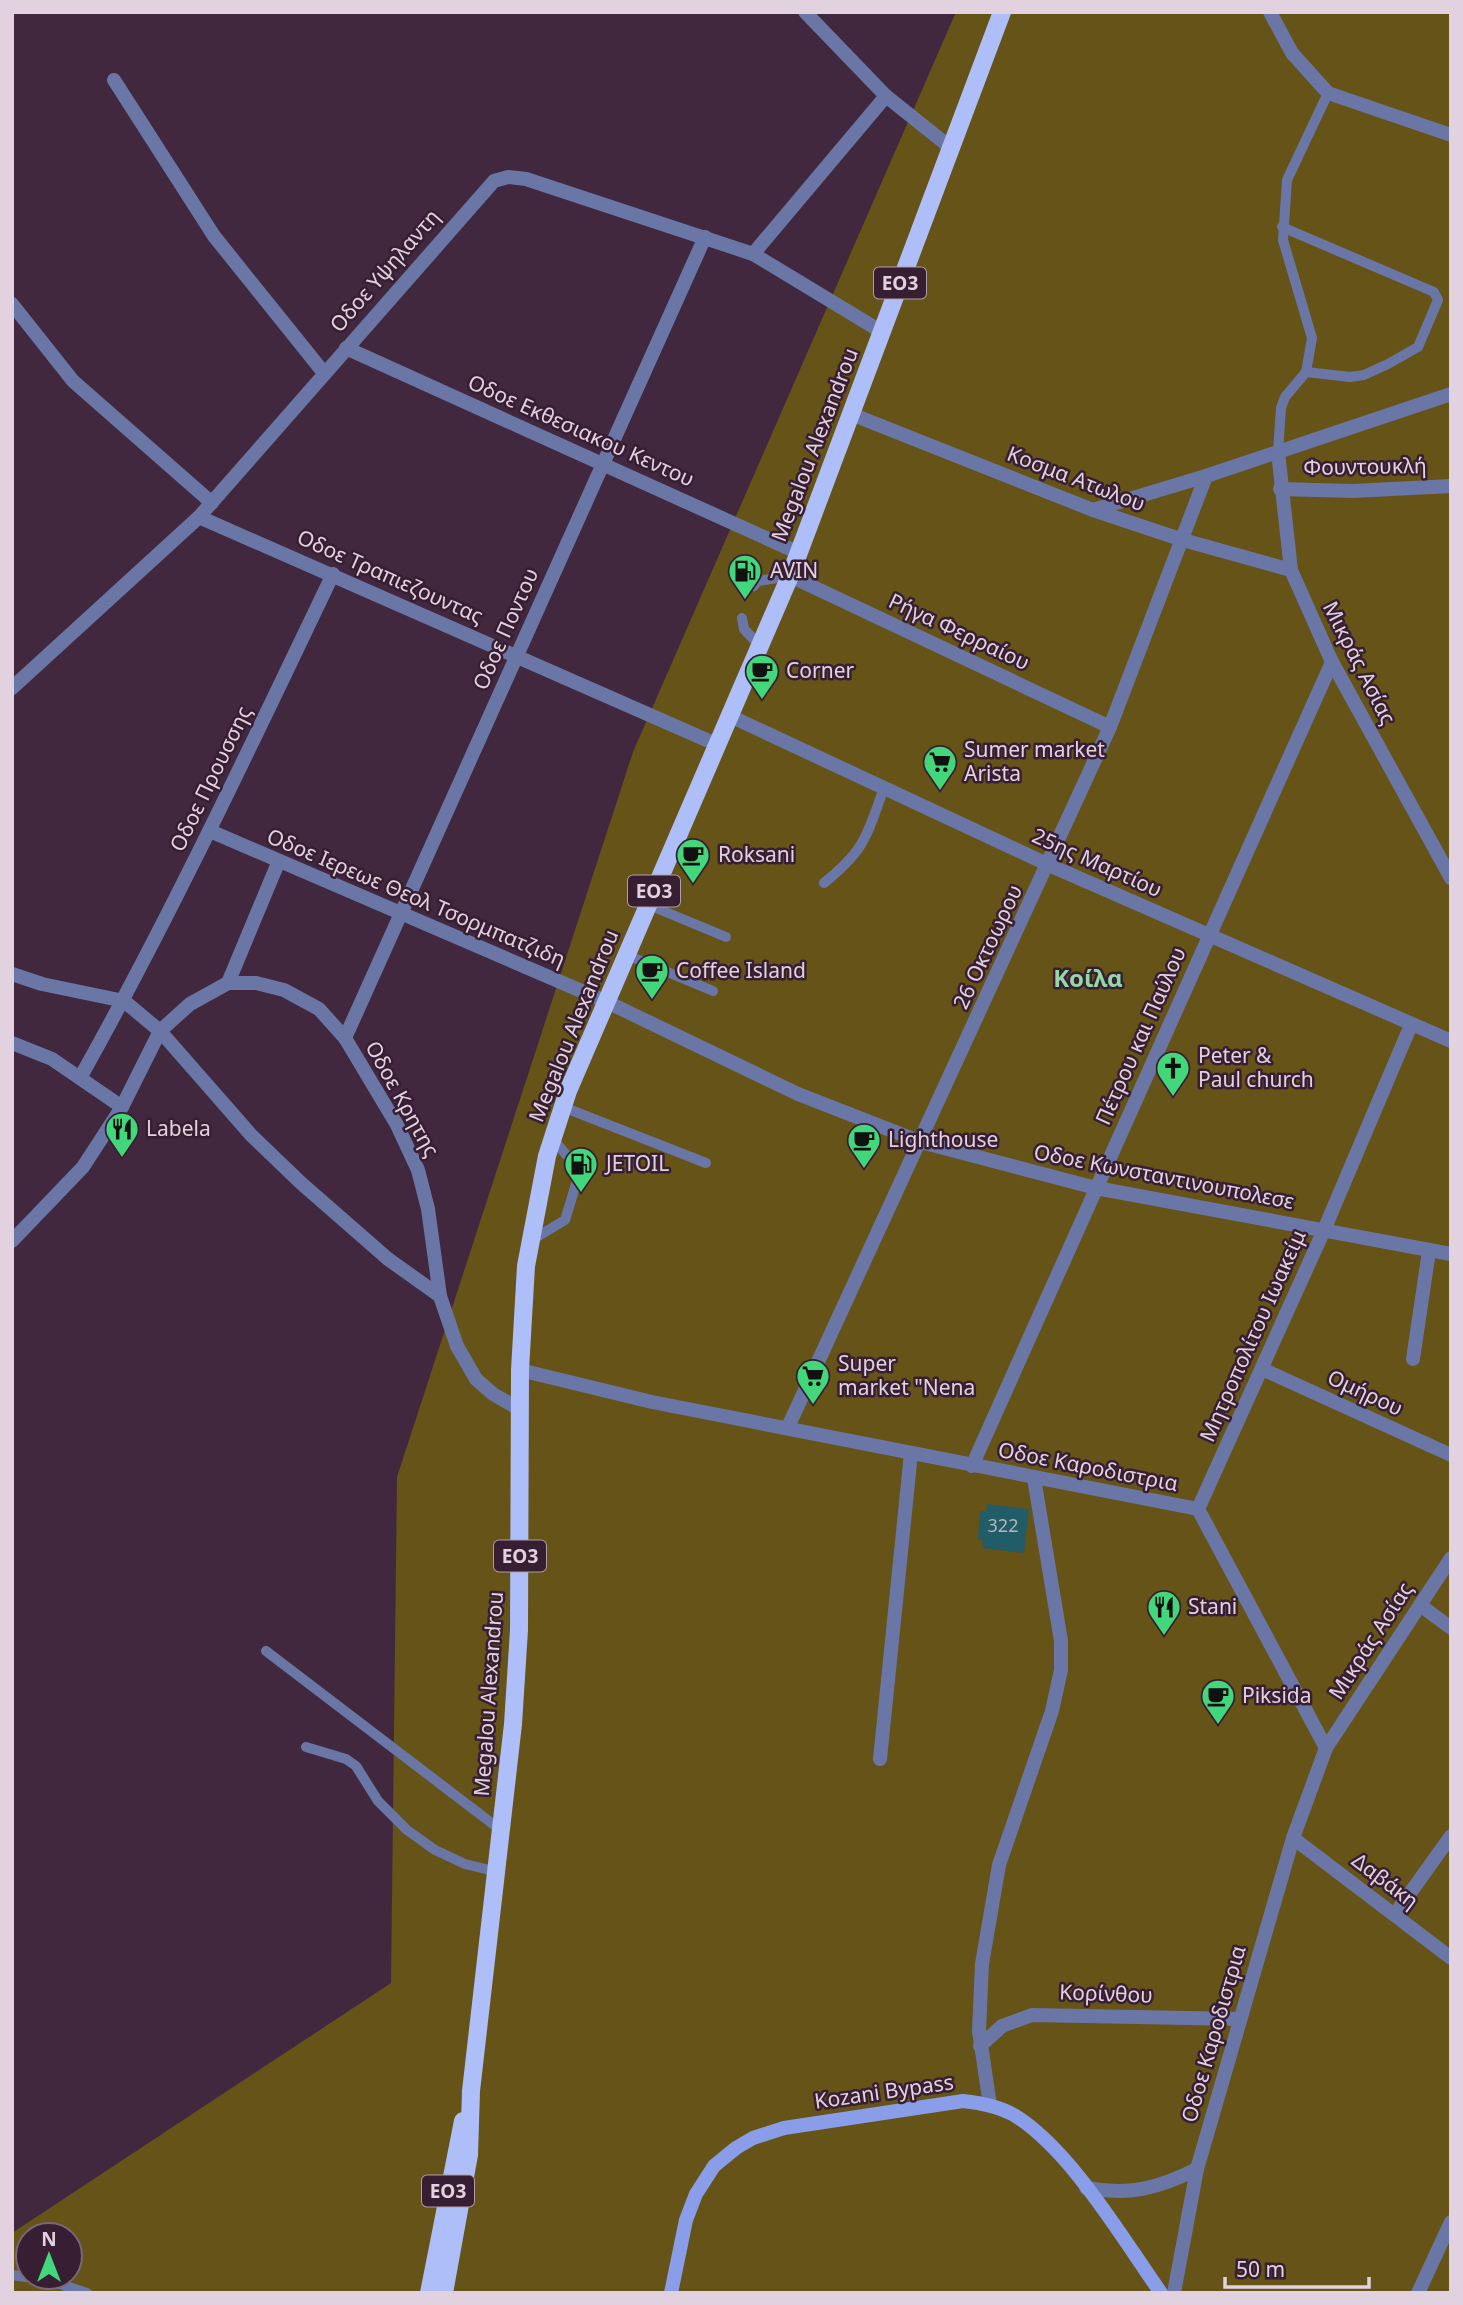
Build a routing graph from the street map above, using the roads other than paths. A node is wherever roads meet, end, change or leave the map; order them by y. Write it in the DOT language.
graph roads {
  1 [pos="805,12"];
  2 [pos="1002,12"];
  3 [pos="1270,12"];
  4 [pos="114,80"];
  5 [pos="1328,93"];
  6 [pos="886,96"];
  7 [pos="1451,135"];
  8 [pos="951,148"];
  9 [pos="1282,227"];
  10 [pos="705,237"];
  11 [pos="753,254"];
  12 [pos="12,304"];
  13 [pos="882,332"];
  14 [pos="346,348"];
  15 [pos="1306,372"];
  16 [pos="324,373"];
  17 [pos="1451,394"];
  18 [pos="851,414"];
  19 [pos="1278,452"];
  20 [pos="603,464"];
  21 [pos="1206,476"];
  22 [pos="1451,486"];
  23 [pos="1280,489"];
  24 [pos="212,503"];
  25 [pos="1093,510"];
  26 [pos="199,517"];
  27 [pos="1183,540"];
  28 [pos="799,553"];
  29 [pos="1291,570"];
  30 [pos="332,574"];
  31 [pos="790,576"];
  32 [pos="754,586"];
  33 [pos="742,618"];
  34 [pos="759,645"];
  35 [pos="518,655"];
  36 [pos="1332,662"];
  37 [pos="12,688"];
  38 [pos="730,716"];
  39 [pos="1110,727"];
  40 [pos="718,745"];
  41 [pos="884,788"];
  42 [pos="210,831"];
  43 [pos="278,863"];
  44 [pos="1049,865"];
  45 [pos="1451,878"];
  46 [pos="824,883"];
  47 [pos="649,905"];
  48 [pos="400,916"];
  49 [pos="1209,934"];
  50 [pos="726,937"];
  51 [pos="627,955"];
  52 [pos="12,974"];
  53 [pos="228,983"];
  54 [pos="713,992"];
  55 [pos="124,1001"];
  56 [pos="607,1002"];
  57 [pos="1411,1025"];
  58 [pos="160,1031"];
  59 [pos="345,1038"];
  60 [pos="1451,1041"];
  61 [pos="12,1043"];
  62 [pos="80,1078"];
  63 [pos="122,1107"];
  64 [pos="563,1107"];
  65 [pos="553,1139"];
  66 [pos="921,1142"];
  67 [pos="706,1163"];
  68 [pos="1096,1188"];
  69 [pos="1324,1230"];
  70 [pos="12,1241"];
  71 [pos="530,1241"];
  72 [pos="1429,1251"];
  73 [pos="1451,1254"];
  74 [pos="440,1296"];
  75 [pos="1413,1359"];
  76 [pos="1262,1368"];
  77 [pos="520,1370"];
  78 [pos="520,1410"];
  79 [pos="788,1427"];
  80 [pos="911,1453"];
  81 [pos="1451,1455"];
  82 [pos="972,1466"];
  83 [pos="1034,1478"];
  84 [pos="1198,1509"];
  85 [pos="1451,1558"];
  86 [pos="1420,1605"];
  87 [pos="1451,1628"];
  88 [pos="266,1651"];
  89 [pos="306,1747"];
  90 [pos="1326,1748"];
  91 [pos="880,1759"];
  92 [pos="502,1831"];
  93 [pos="1451,1836"];
  94 [pos="1293,1838"];
  95 [pos="498,1872"];
  96 [pos="1395,1914"];
  97 [pos="1451,1958"];
  98 [pos="1240,2019"];
  99 [pos="980,2046"];
  100 [pos="471,2091"];
  101 [pos="990,2105"];
  102 [pos="1197,2169"];
  103 [pos="1086,2189"];
  104 [pos="1451,2222"];
  105 [pos="12,2275"];
  106 [pos="87,2293"];
  107 [pos="429,2293"];
  108 [pos="444,2293"];
  109 [pos="671,2293"];
  110 [pos="1161,2293"];
  111 [pos="1174,2293"];
  112 [pos="1418,2293"];
  1 -- 6 [label="street"];
  2 -- 8 [label="main road, Megalou Alexandrou / ΕΟ3"];
  3 -- 5 [label="street"];
  4 -- 16 [label="street"];
  5 -- 7 [label="street"];
  5 -- 9 [label="lane"];
  6 -- 8 [label="street"];
  6 -- 11 [label="street"];
  8 -- 13 [label="main road, Megalou Alexandrou / ΕΟ3"];
  9 -- 15 [label="lane"];
  9 -- 15 [label="lane"];
  10 -- 11 [label="street, Oδοε Υψηλαντη"];
  10 -- 14 [label="street, Oδοε Υψηλαντη"];
  10 -- 20 [label="street, Oδοε Ποντου"];
  11 -- 13 [label="street, Oδοε Υψηλαντη"];
  12 -- 24 [label="street"];
  13 -- 18 [label="main road, Megalou Alexandrou / ΕΟ3"];
  14 -- 16 [label="street, Oδοε Υψηλαντη"];
  14 -- 20 [label="street, Oδοε Εκθεσιακου Κεντου"];
  15 -- 19 [label="lane"];
  16 -- 24 [label="street, Oδοε Υψηλαντη"];
  17 -- 19 [label="street"];
  18 -- 25 [label="street, Κοσμα Ατωλου"];
  18 -- 28 [label="main road, Megalou Alexandrou / ΕΟ3"];
  19 -- 21 [label="street"];
  19 -- 23 [label="street, Μικράς Ασίας"];
  20 -- 28 [label="street, Oδοε Εκθεσιακου Κεντου"];
  20 -- 35 [label="street, Oδοε Ποντου"];
  21 -- 25 [label="street"];
  21 -- 27 [label="street, 26 Οκτοωρου"];
  22 -- 23 [label="street, Φουντουκλή"];
  23 -- 29 [label="street, Μικράς Ασίας"];
  24 -- 26 [label="street, Oδοε Υψηλαντη"];
  25 -- 27 [label="street, Κοσμα Ατωλου"];
  26 -- 30 [label="street, Oδοε Τραπιεζουντας"];
  26 -- 37 [label="street, Oδοε Υψηλαντη"];
  27 -- 29 [label="street, Κοσμα Ατωλου"];
  27 -- 39 [label="street, 26 Οκτοωρου"];
  28 -- 31 [label="main road, Megalou Alexandrou / ΕΟ3"];
  29 -- 36 [label="street, Μικράς Ασίας"];
  30 -- 35 [label="street, Oδοε Τραπιεζουντας"];
  30 -- 42 [label="street, Oδοε Προυσσης"];
  31 -- 32 [label="lane"];
  31 -- 34 [label="main road, Megalou Alexandrou / ΕΟ3"];
  31 -- 39 [label="street, Ρήγα Φερραίου"];
  33 -- 34 [label="lane"];
  34 -- 38 [label="main road, Megalou Alexandrou / ΕΟ3"];
  35 -- 40 [label="street, Oδοε Τραπιεζουντας"];
  35 -- 48 [label="street, Oδοε Ποντου"];
  36 -- 45 [label="street, Μικράς Ασίας"];
  36 -- 49 [label="street, Πέτρου και Παύλου"];
  38 -- 40 [label="main road, Megalou Alexandrou / ΕΟ3"];
  38 -- 41 [label="street, 25ης Μαρτίου"];
  39 -- 44 [label="street, 26 Οκτοωρου"];
  40 -- 47 [label="main road, Megalou Alexandrou / ΕΟ3"];
  41 -- 44 [label="street, 25ης Μαρτίου"];
  41 -- 46 [label="lane"];
  42 -- 43 [label="street, Oδοε Ιερεωε Θεολ Τσορμπατζιδη"];
  42 -- 55 [label="street, Oδοε Προυσσης"];
  43 -- 48 [label="street, Oδοε Ιερεωε Θεολ Τσορμπατζιδη"];
  43 -- 53 [label="street"];
  44 -- 49 [label="street, 25ης Μαρτίου"];
  44 -- 66 [label="street, 26 Οκτοωρου"];
  47 -- 50 [label="lane"];
  47 -- 51 [label="main road, Megalou Alexandrou / ΕΟ3"];
  48 -- 56 [label="street, Oδοε Ιερεωε Θεολ Τσορμπατζιδη"];
  48 -- 59 [label="street, Oδοε Ποντου"];
  49 -- 57 [label="street, 25ης Μαρτίου"];
  49 -- 68 [label="street, Πέτρου και Παύλου"];
  51 -- 54 [label="lane"];
  51 -- 56 [label="main road, Megalou Alexandrou / ΕΟ3"];
  52 -- 55 [label="street"];
  53 -- 58 [label="street"];
  53 -- 59 [label="street, Oδοε Κρητης"];
  55 -- 58 [label="street"];
  55 -- 62 [label="street, Oδοε Προυσσης"];
  56 -- 64 [label="main road, Megalou Alexandrou / ΕΟ3"];
  56 -- 66 [label="street, Oδοε Κωνσταντινουπολεσε"];
  57 -- 60 [label="street, 25ης Μαρτίου"];
  57 -- 69 [label="street, Μητροπολίτου Ιωακείμ"];
  58 -- 63 [label="street"];
  58 -- 74 [label="street"];
  59 -- 74 [label="street, Oδοε Κρητης"];
  61 -- 62 [label="street"];
  62 -- 63 [label="street"];
  63 -- 70 [label="street"];
  64 -- 65 [label="main road, Megalou Alexandrou / ΕΟ3"];
  64 -- 67 [label="lane"];
  65 -- 71 [label="main road, Megalou Alexandrou / ΕΟ3"];
  65 -- 71 [label="lane"];
  66 -- 68 [label="street, Oδοε Κωνσταντινουπολεσε"];
  66 -- 79 [label="street, 26 Οκτοωρου"];
  68 -- 69 [label="street, Oδοε Κωνσταντινουπολεσε"];
  68 -- 82 [label="street, Πέτρου και Παύλου"];
  69 -- 72 [label="street, Oδοε Κωνσταντινουπολεσε"];
  69 -- 76 [label="street, Μητροπολίτου Ιωακείμ"];
  71 -- 77 [label="main road, Megalou Alexandrou / ΕΟ3"];
  72 -- 73 [label="street, Oδοε Κωνσταντινουπολεσε"];
  72 -- 75 [label="street"];
  74 -- 78 [label="street, Oδοε Κρητης"];
  76 -- 81 [label="street, Ομήρου"];
  76 -- 84 [label="street, Μητροπολίτου Ιωακείμ"];
  77 -- 78 [label="main road, Megalou Alexandrou / ΕΟ3"];
  77 -- 79 [label="street, Oδοε Καροδιστρια"];
  78 -- 92 [label="main road, Megalou Alexandrou / ΕΟ3"];
  79 -- 80 [label="street, Oδοε Καροδιστρια"];
  80 -- 82 [label="street, Oδοε Καροδιστρια"];
  80 -- 91 [label="street"];
  82 -- 83 [label="street, Oδοε Καροδιστρια"];
  83 -- 84 [label="street, Oδοε Καροδιστρια"];
  83 -- 99 [label="street"];
  84 -- 90 [label="street, Oδοε Καροδιστρια"];
  85 -- 86 [label="street, Μικράς Ασίας"];
  86 -- 87 [label="street"];
  86 -- 90 [label="street, Μικράς Ασίας"];
  88 -- 92 [label="lane"];
  89 -- 95 [label="lane"];
  90 -- 94 [label="street, Oδοε Καροδιστρια"];
  92 -- 95 [label="main road, Megalou Alexandrou / ΕΟ3"];
  93 -- 96 [label="street"];
  94 -- 96 [label="street, Δαβάκη"];
  94 -- 98 [label="street, Oδοε Καροδιστρια"];
  95 -- 100 [label="main road, ΕΟ3"];
  96 -- 97 [label="street, Δαβάκη"];
  98 -- 99 [label="street, Κορίνθου"];
  98 -- 102 [label="street, Oδοε Καροδιστρια"];
  99 -- 101 [label="street"];
  100 -- 107 [label="main road, ΕΟ3"];
  100 -- 108 [label="main road, ΕΟ3"];
  101 -- 103 [label="main road, Kozani Bypass"];
  101 -- 109 [label="main road, Kozani Bypass"];
  102 -- 103 [label="street"];
  102 -- 111 [label="street, Oδοε Καροδιστρια"];
  103 -- 110 [label="main road, Kozani Bypass"];
  104 -- 112 [label="street"];
  105 -- 106 [label="lane"];
}
